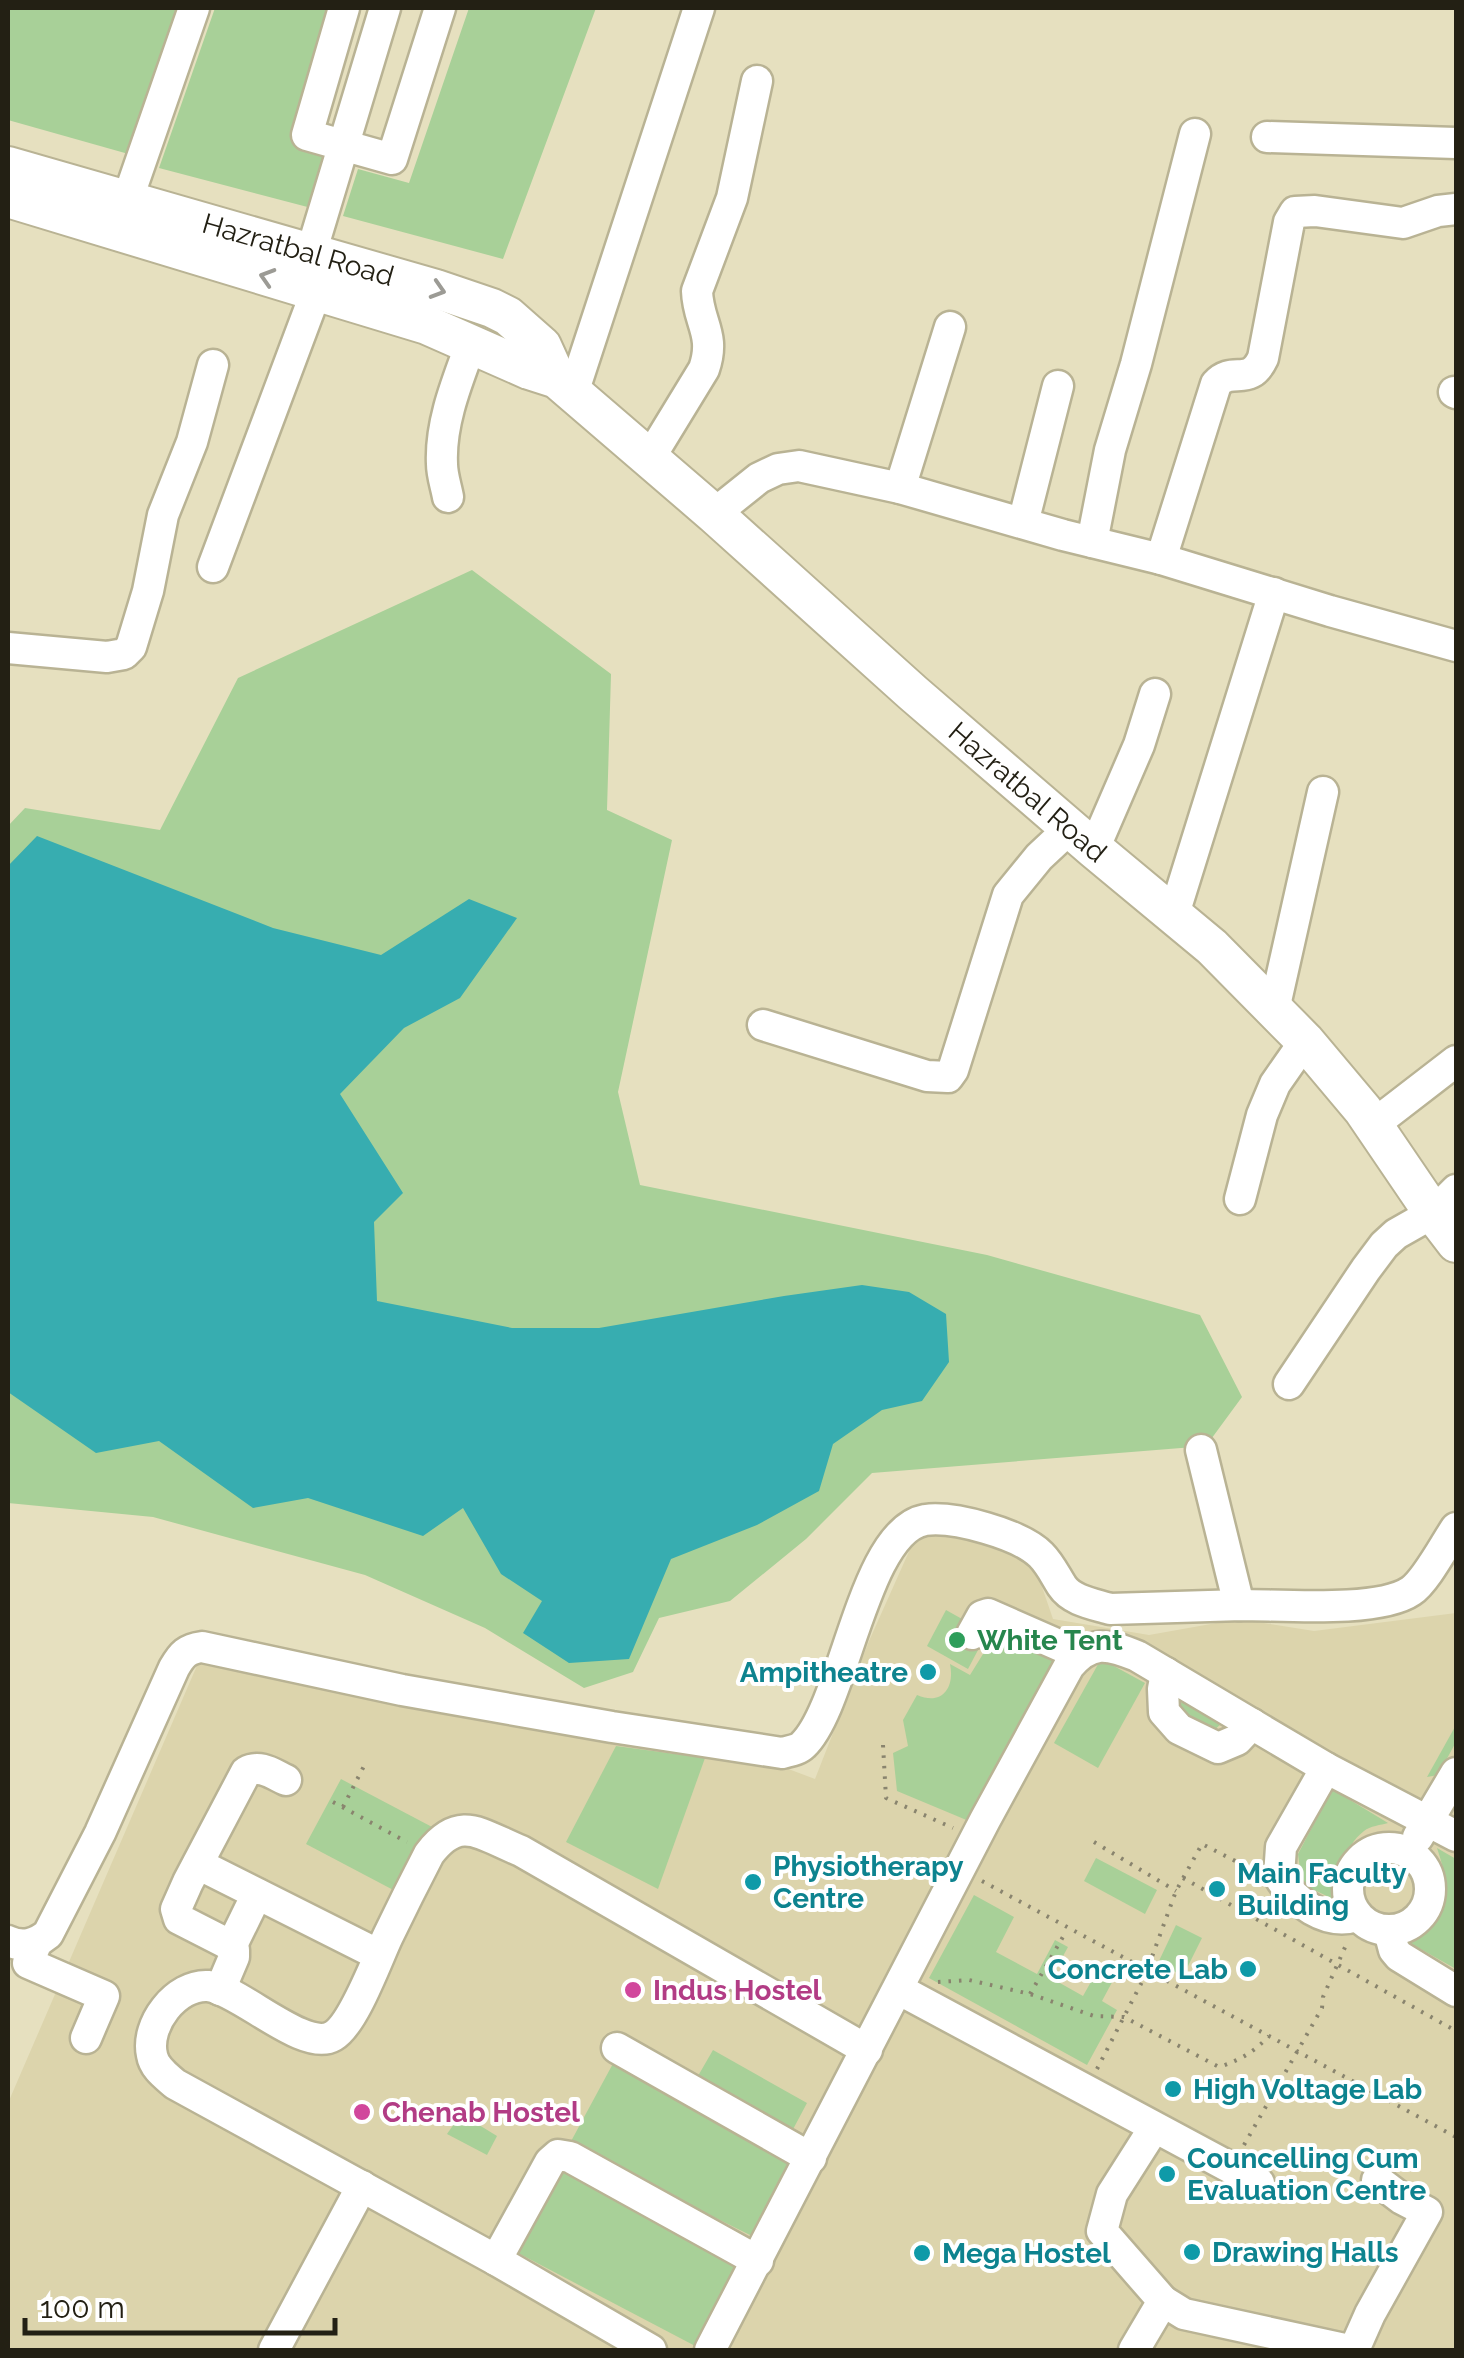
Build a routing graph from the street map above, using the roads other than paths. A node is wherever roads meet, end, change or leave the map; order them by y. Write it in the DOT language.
graph roads {
  1 [pos="194,8"];
  2 [pos="344,8"];
  3 [pos="385,8"];
  4 [pos="440,8"];
  5 [pos="699,8"];
  6 [pos="757,81"];
  7 [pos="1195,134"];
  8 [pos="1267,136"];
  9 [pos="1456,143"];
  10 [pos="343,145"];
  11 [pos="8,166"];
  12 [pos="8,198"];
  13 [pos="127,201"];
  14 [pos="1456,209"];
  15 [pos="311,254"];
  16 [pos="316,292"];
  17 [pos="950,327"];
  18 [pos="470,344"];
  19 [pos="213,365"];
  20 [pos="565,386"];
  21 [pos="1058,386"];
  22 [pos="649,458"];
  23 [pos="900,488"];
  24 [pos="448,497"];
  25 [pos="714,514"];
  26 [pos="1023,524"];
  27 [pos="1092,542"];
  28 [pos="1161,558"];
  29 [pos="214,568"];
  30 [pos="1274,594"];
  31 [pos="1456,646"];
  32 [pos="8,648"];
  33 [pos="1155,694"];
  34 [pos="1322,792"];
  35 [pos="1082,838"];
  36 [pos="1174,914"];
  37 [pos="1274,1010"];
  38 [pos="764,1025"];
  39 [pos="1305,1041"];
  40 [pos="1456,1061"];
  41 [pos="1372,1124"];
  42 [pos="1240,1198"];
  43 [pos="1445,1201"];
  44 [pos="1456,1242"];
  45 [pos="1290,1384"];
  46 [pos="1201,1450"];
  47 [pos="1456,1528"];
  48 [pos="1239,1605"];
  49 [pos="972,1634"];
  50 [pos="1079,1654"];
  51 [pos="1166,1673"];
  52 [pos="1252,1724"];
  53 [pos="1326,1768"];
  54 [pos="1456,1773"];
  55 [pos="286,1780"];
  56 [pos="1427,1821"];
  57 [pos="1456,1836"];
  58 [pos="1410,1853"];
  59 [pos="198,1864"];
  60 [pos="257,1894"];
  61 [pos="1370,1924"];
  62 [pos="22,1942"];
  63 [pos="232,1947"];
  64 [pos="379,1955"];
  65 [pos="898,1989"];
  66 [pos="220,1990"];
  67 [pos="1456,1990"];
  68 [pos="86,2038"];
  69 [pos="617,2048"];
  70 [pos="867,2050"];
  71 [pos="1154,2128"];
  72 [pos="811,2158"];
  73 [pos="1377,2180"];
  74 [pos="1259,2183"];
  75 [pos="362,2186"];
  76 [pos="496,2260"];
  77 [pos="758,2261"];
  78 [pos="1163,2302"];
  79 [pos="274,2350"];
  80 [pos="651,2350"];
  81 [pos="710,2350"];
  82 [pos="1134,2350"];
  83 [pos="1352,2350"];
  1 -- 13 [label="street"];
  2 -- 10 [label="street"];
  3 -- 10 [label="street"];
  4 -- 10 [label="street"];
  5 -- 20 [label="street"];
  6 -- 22 [label="street"];
  7 -- 27 [label="street"];
  8 -- 9 [label="street"];
  10 -- 15 [label="street"];
  11 -- 13 [label="main road, Hazratbal Road"];
  16 -- 12 [label="main road, Hazratbal Road, one-way"];
  13 -- 15 [label="main road, Hazratbal Road"];
  14 -- 28 [label="street"];
  15 -- 20 [label="main road, Hazratbal Road, one-way"];
  16 -- 18 [label="main road, Hazratbal Road"];
  16 -- 29 [label="street"];
  17 -- 23 [label="street"];
  18 -- 20 [label="main road, Hazratbal Road"];
  18 -- 24 [label="street"];
  19 -- 32 [label="street"];
  20 -- 22 [label="main road, Hazratbal Road"];
  21 -- 26 [label="street"];
  22 -- 25 [label="main road, Hazratbal Road"];
  23 -- 25 [label="street"];
  23 -- 26 [label="street"];
  25 -- 35 [label="main road, Hazratbal Road"];
  26 -- 27 [label="street"];
  27 -- 28 [label="street"];
  28 -- 30 [label="street"];
  30 -- 31 [label="street"];
  30 -- 36 [label="street"];
  33 -- 35 [label="street"];
  34 -- 37 [label="street"];
  35 -- 36 [label="main road, Hazratbal Road"];
  35 -- 38 [label="street"];
  36 -- 37 [label="main road, Hazratbal Road"];
  37 -- 39 [label="main road, Hazratbal Road"];
  39 -- 41 [label="main road, Hazratbal Road"];
  39 -- 42 [label="street"];
  40 -- 41 [label="street"];
  41 -- 43 [label="main road, Hazratbal Road"];
  43 -- 44 [label="main road, Hazratbal Road"];
  43 -- 45 [label="street"];
  46 -- 48 [label="street"];
  47 -- 48 [label="street"];
  48 -- 62 [label="street"];
  49 -- 50 [label="street"];
  50 -- 51 [label="street"];
  50 -- 65 [label="street"];
  51 -- 52 [label="street"];
  51 -- 52 [label="street"];
  52 -- 53 [label="street"];
  53 -- 56 [label="street"];
  53 -- 61 [label="street"];
  54 -- 56 [label="street"];
  55 -- 59 [label="street"];
  56 -- 57 [label="street"];
  56 -- 58 [label="street"];
  58 -- 61 [label="street"];
  58 -- 61 [label="street"];
  59 -- 60 [label="street"];
  59 -- 63 [label="street"];
  60 -- 63 [label="street"];
  60 -- 64 [label="street"];
  61 -- 67 [label="street"];
  62 -- 68 [label="street"];
  63 -- 66 [label="street"];
  64 -- 66 [label="street"];
  64 -- 70 [label="street"];
  65 -- 70 [label="street"];
  65 -- 71 [label="street"];
  66 -- 75 [label="street"];
  69 -- 72 [label="street"];
  70 -- 72 [label="street"];
  71 -- 74 [label="street"];
  71 -- 78 [label="street"];
  72 -- 77 [label="street"];
  73 -- 83 [label="street"];
  75 -- 76 [label="street"];
  75 -- 79 [label="street"];
  76 -- 77 [label="street"];
  76 -- 80 [label="street"];
  77 -- 81 [label="street"];
  78 -- 82 [label="street"];
  78 -- 83 [label="street"];
}
